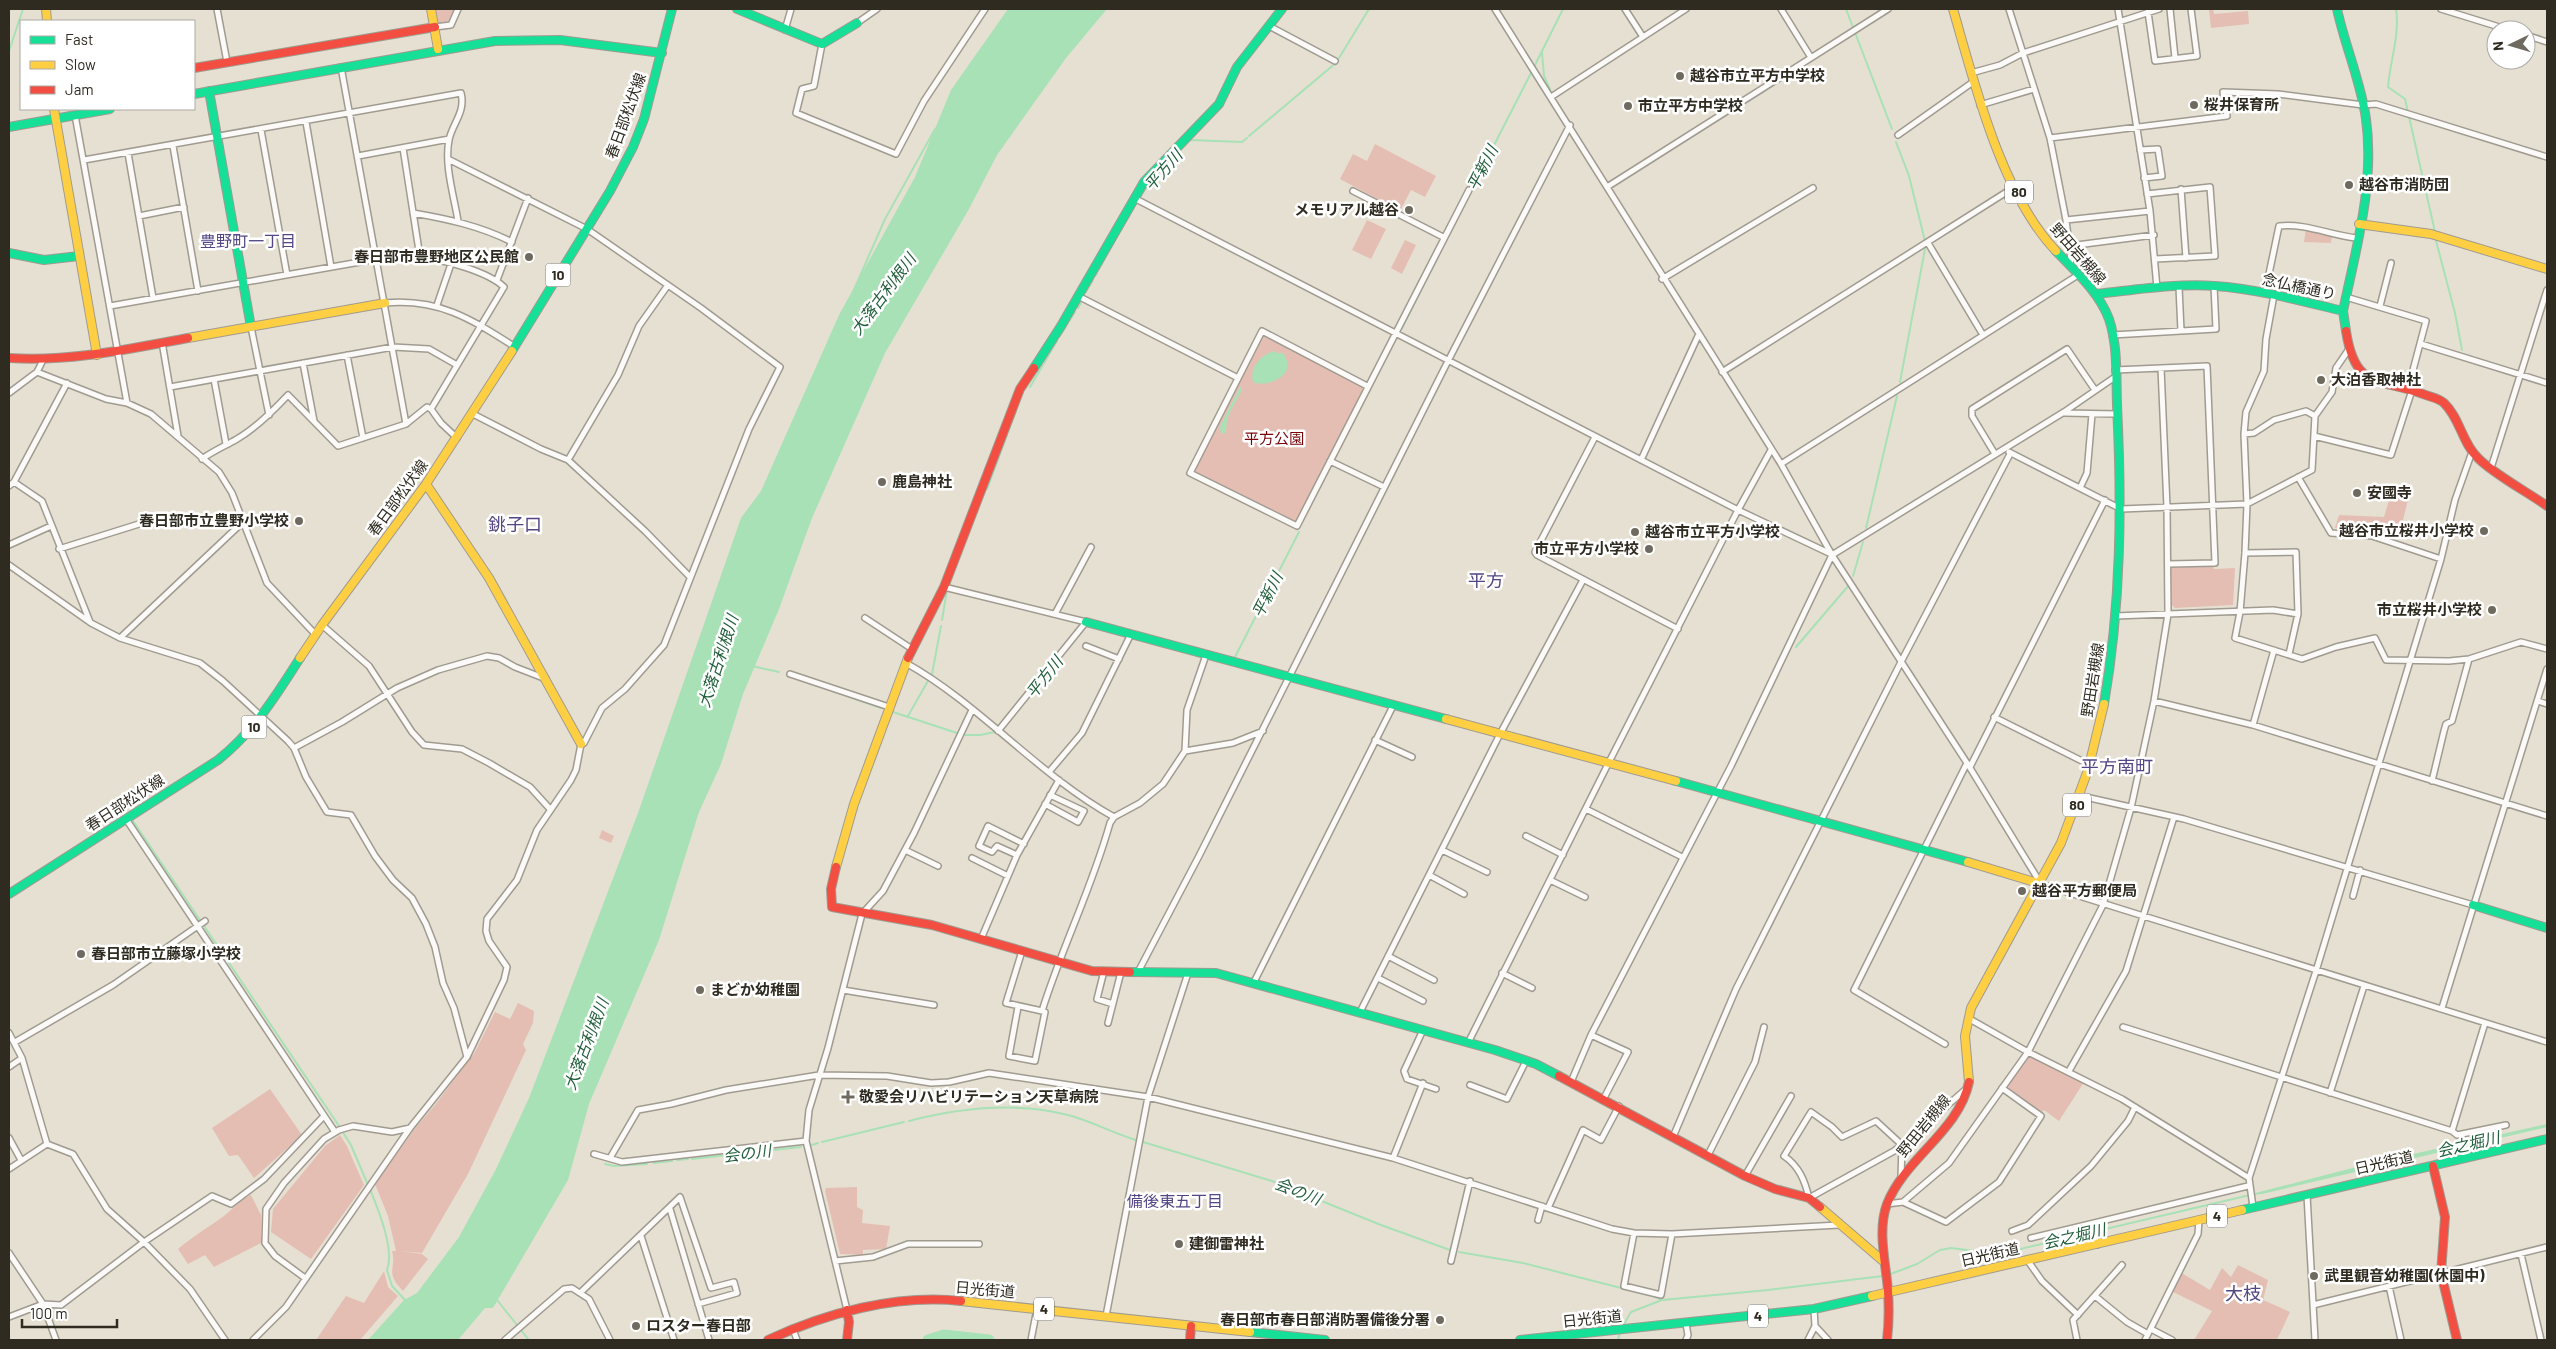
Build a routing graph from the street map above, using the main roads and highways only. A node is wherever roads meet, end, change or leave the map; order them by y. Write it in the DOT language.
graph roads {
  1 [pos="431,9"];
  2 [pos="672,9"];
  3 [pos="737,9"];
  4 [pos="1282,9"];
  5 [pos="1953,9"];
  6 [pos="2336,9"];
  7 [pos="857,23"];
  8 [pos="435,27"];
  9 [pos="438,49"];
  10 [pos="662,53"];
  11 [pos="195,68"];
  12 [pos="209,91"];
  13 [pos="195,94"];
  14 [pos="54,110"];
  15 [pos="104,110"];
  16 [pos="55,119"];
  17 [pos="9,127"];
  18 [pos="2359,224"];
  19 [pos="9,254"];
  20 [pos="79,256"];
  21 [pos="2547,269"];
  22 [pos="2096,294"];
  23 [pos="385,303"];
  24 [pos="2343,311"];
  25 [pos="251,327"];
  26 [pos="97,354"];
  27 [pos="9,358"];
  28 [pos="426,484"];
  29 [pos="2547,506"];
  30 [pos="1086,622"];
  31 [pos="581,744"];
  32 [pos="2041,884"];
  33 [pos="9,894"];
  34 [pos="2474,906"];
  35 [pos="2547,928"];
  36 [pos="2547,1139"];
  37 [pos="2433,1166"];
  38 [pos="1883,1261"];
  39 [pos="1888,1293"];
  40 [pos="847,1310"];
  41 [pos="1191,1326"];
  42 [pos="1302,1339"];
  43 [pos="768,1340"];
  44 [pos="847,1340"];
  45 [pos="1190,1340"];
  46 [pos="1325,1340"];
  47 [pos="1520,1340"];
  48 [pos="1887,1340"];
  49 [pos="2457,1340"];
  1 -- 8 [label="main road"];
  2 -- 10 [label="main road, 春日部松伏線 / 10"];
  3 -- 7 [label="main road"];
  4 -- 38 [label="main road"];
  5 -- 22 [label="main road, 野田岩槻線 / 80"];
  6 -- 18 [label="main road"];
  8 -- 9 [label="main road"];
  8 -- 11 [label="main road"];
  9 -- 10 [label="main road"];
  9 -- 12 [label="main road"];
  10 -- 28 [label="main road, 春日部松伏線 / 10"];
  12 -- 13 [label="main road"];
  12 -- 25 [label="main road"];
  14 -- 16 [label="main road"];
  15 -- 16 [label="main road"];
  16 -- 17 [label="main road"];
  16 -- 20 [label="main road"];
  18 -- 21 [label="main road"];
  18 -- 24 [label="main road"];
  19 -- 20 [label="main road"];
  20 -- 26 [label="main road"];
  22 -- 24 [label="main road, 念仏橋通り"];
  22 -- 32 [label="main road, 野田岩槻線 / 80"];
  23 -- 25 [label="main road"];
  24 -- 29 [label="main road, 念仏橋通り"];
  25 -- 26 [label="main road"];
  26 -- 27 [label="main road"];
  28 -- 31 [label="main road"];
  28 -- 33 [label="main road, 春日部松伏線 / 10"];
  30 -- 32 [label="main road"];
  32 -- 38 [label="main road, 野田岩槻線 / 80"];
  34 -- 35 [label="main road"];
  36 -- 37 [label="main road, 日光街道 / 4"];
  37 -- 39 [label="main road, 日光街道 / 4"];
  37 -- 49 [label="main road"];
  38 -- 39 [label="main road, 野田岩槻線 / 80"];
  39 -- 47 [label="main road, 日光街道 / 4"];
  39 -- 48 [label="main road, 野田岩槻線 / 80"];
  40 -- 41 [label="main road, 日光街道 / 4"];
  40 -- 43 [label="main road, 日光街道 / 4"];
  40 -- 44 [label="main road"];
  41 -- 42 [label="main road, 日光街道 / 4"];
  41 -- 45 [label="main road"];
  42 -- 46 [label="main road, 日光街道 / 4"];
}
